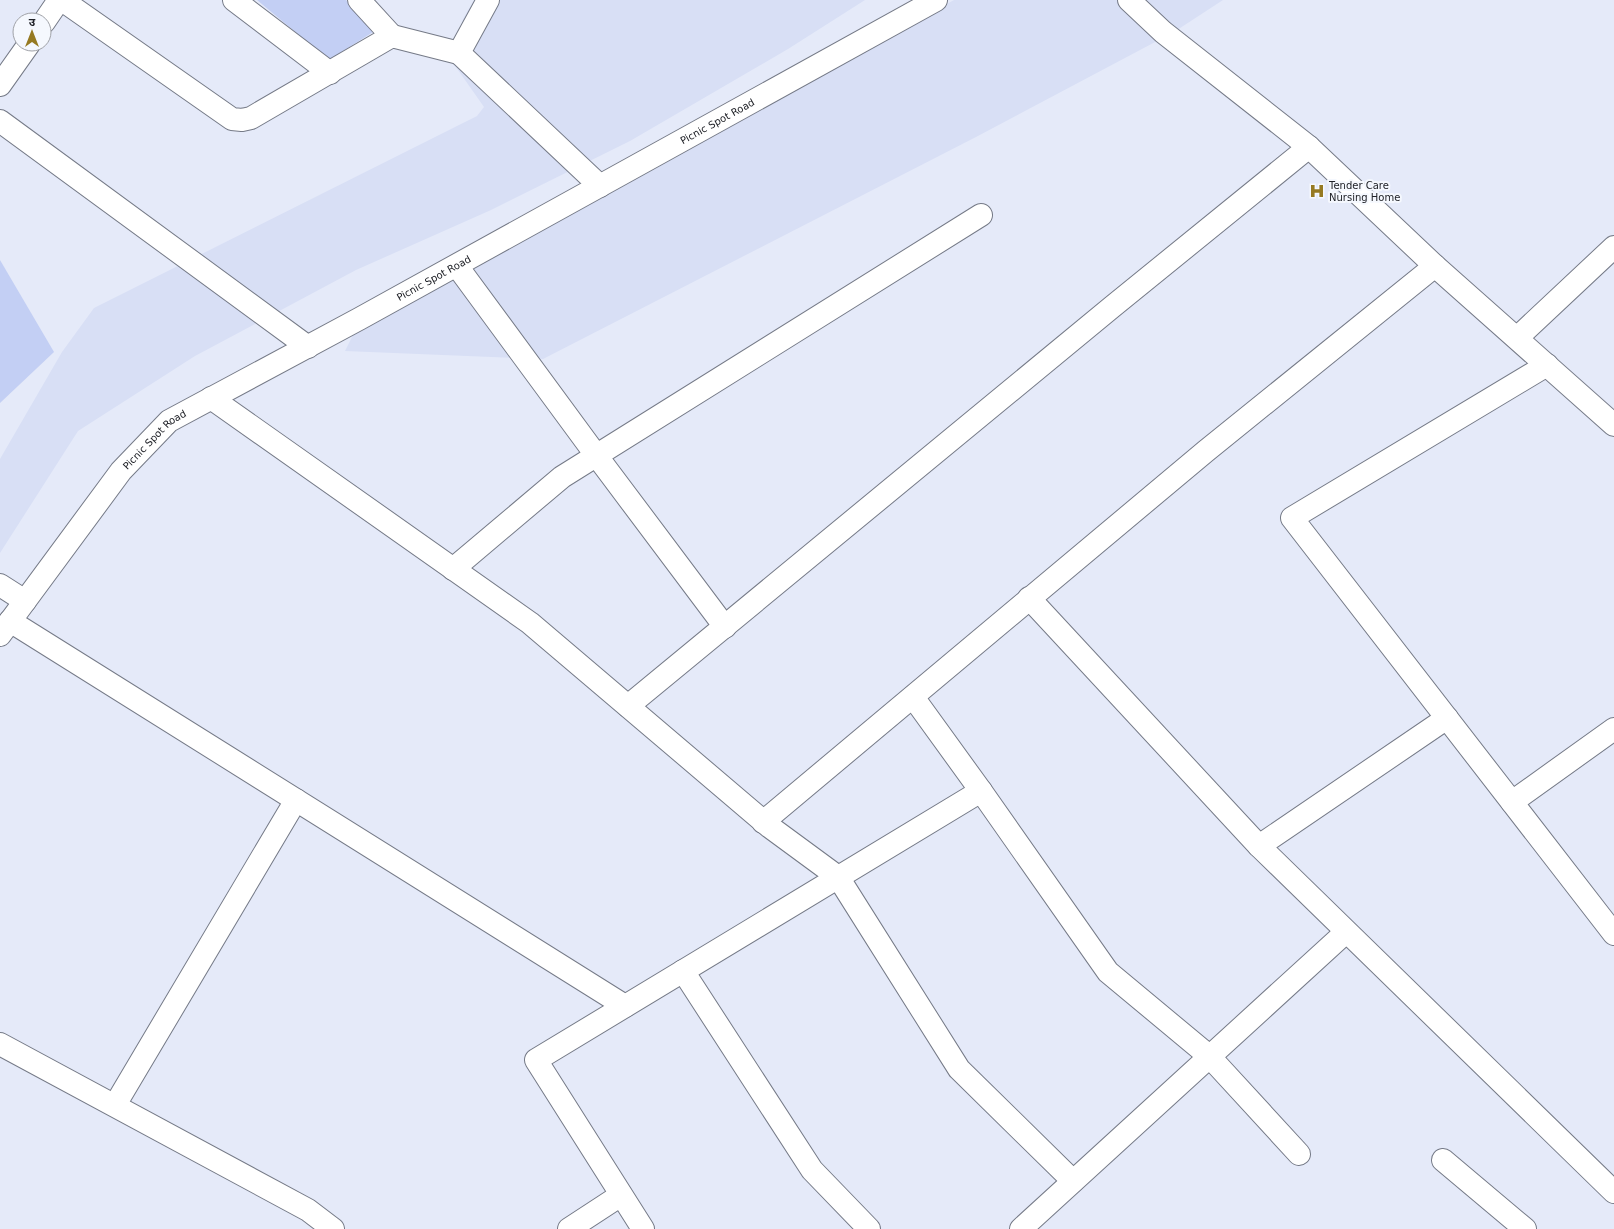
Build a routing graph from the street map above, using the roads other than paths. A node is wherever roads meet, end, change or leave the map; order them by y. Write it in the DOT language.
graph roads {
  1 [pos="59,0"];
  2 [pos="62,0"];
  3 [pos="234,0"];
  4 [pos="359,0"];
  5 [pos="488,0"];
  6 [pos="936,0"];
  7 [pos="1128,0"];
  8 [pos="51,12"];
  9 [pos="392,36"];
  10 [pos="23,52"];
  11 [pos="459,53"];
  12 [pos="330,73"];
  13 [pos="0,85"];
  14 [pos="0,121"];
  15 [pos="1309,147"];
  16 [pos="600,186"];
  17 [pos="981,215"];
  18 [pos="1614,247"];
  19 [pos="456,266"];
  20 [pos="1435,266"];
  21 [pos="1517,338"];
  22 [pos="308,347"];
  23 [pos="1547,365"];
  24 [pos="211,398"];
  25 [pos="1614,425"];
  26 [pos="596,455"];
  27 [pos="453,569"];
  28 [pos="0,585"];
  29 [pos="1030,598"];
  30 [pos="25,601"];
  31 [pos="725,626"];
  32 [pos="5,628"];
  33 [pos="913,697"];
  34 [pos="628,706"];
  35 [pos="1447,718"];
  36 [pos="1614,729"];
  37 [pos="981,791"];
  38 [pos="296,800"];
  39 [pos="1512,802"];
  40 [pos="763,822"];
  41 [pos="1259,846"];
  42 [pos="838,878"];
  43 [pos="1346,932"];
  44 [pos="1614,934"];
  45 [pos="683,971"];
  46 [pos="625,1006"];
  47 [pos="0,1044"];
  48 [pos="1209,1056"];
  49 [pos="115,1106"];
  50 [pos="1299,1154"];
  51 [pos="1443,1160"];
  52 [pos="1073,1181"];
  53 [pos="1614,1192"];
  54 [pos="621,1195"];
  55 [pos="333,1229"];
  56 [pos="570,1229"];
  57 [pos="643,1229"];
  58 [pos="869,1229"];
  59 [pos="1021,1229"];
  60 [pos="1525,1229"];
  1 -- 8 [label="street"];
  2 -- 12 [label="street"];
  3 -- 12 [label="street"];
  4 -- 9 [label="street"];
  5 -- 11 [label="street"];
  6 -- 16 [label="street, Picnic Spot Road"];
  7 -- 15 [label="street"];
  9 -- 11 [label="street"];
  9 -- 12 [label="street"];
  10 -- 13 [label="street"];
  11 -- 16 [label="street"];
  14 -- 22 [label="street"];
  15 -- 20 [label="street"];
  15 -- 31 [label="street"];
  16 -- 19 [label="street, Picnic Spot Road"];
  17 -- 26 [label="street"];
  18 -- 21 [label="street"];
  19 -- 22 [label="street, Picnic Spot Road"];
  19 -- 26 [label="street"];
  20 -- 21 [label="street"];
  20 -- 29 [label="street"];
  21 -- 23 [label="street"];
  22 -- 24 [label="street, Picnic Spot Road"];
  23 -- 25 [label="street"];
  23 -- 35 [label="street"];
  24 -- 27 [label="street"];
  24 -- 30 [label="street, Picnic Spot Road"];
  26 -- 27 [label="street"];
  26 -- 31 [label="street"];
  27 -- 34 [label="street"];
  28 -- 30 [label="street"];
  29 -- 33 [label="street"];
  29 -- 41 [label="street"];
  30 -- 32 [label="street, Picnic Spot Road"];
  31 -- 34 [label="street"];
  32 -- 38 [label="street"];
  33 -- 37 [label="street"];
  33 -- 40 [label="street"];
  34 -- 40 [label="street"];
  35 -- 39 [label="street"];
  35 -- 41 [label="street"];
  36 -- 39 [label="street"];
  37 -- 42 [label="street"];
  37 -- 48 [label="street"];
  38 -- 46 [label="street"];
  38 -- 49 [label="street"];
  39 -- 44 [label="street"];
  40 -- 42 [label="street"];
  41 -- 43 [label="street"];
  42 -- 45 [label="street"];
  42 -- 52 [label="street"];
  43 -- 48 [label="street"];
  43 -- 53 [label="street"];
  45 -- 46 [label="street"];
  45 -- 58 [label="street"];
  46 -- 54 [label="street"];
  47 -- 49 [label="street"];
  48 -- 50 [label="street"];
  48 -- 52 [label="street"];
  49 -- 55 [label="street"];
  51 -- 60 [label="street"];
  52 -- 59 [label="street"];
  54 -- 56 [label="street"];
  54 -- 57 [label="street"];
}
